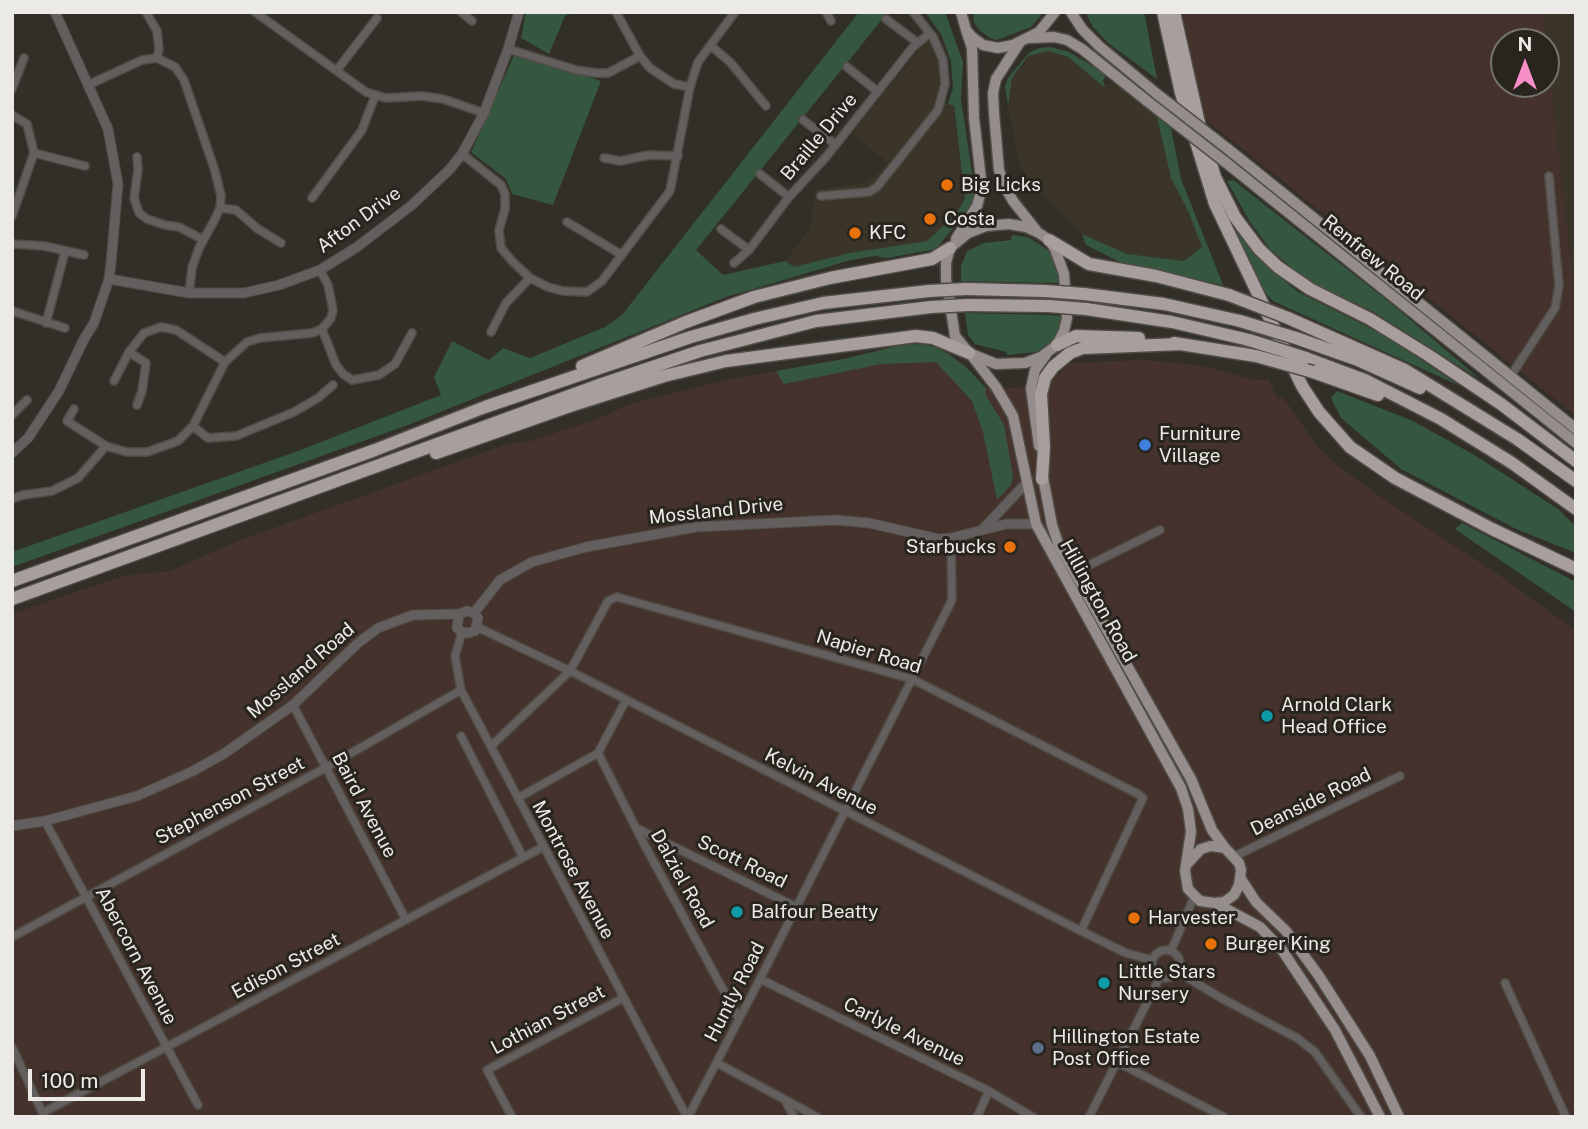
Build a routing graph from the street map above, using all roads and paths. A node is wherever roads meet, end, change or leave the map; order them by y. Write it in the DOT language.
graph roads {
  1 [pos="55,12"];
  2 [pos="146,12"];
  3 [pos="256,12"];
  4 [pos="461,12"];
  5 [pos="519,12"];
  6 [pos="616,12"];
  7 [pos="735,12"];
  8 [pos="826,12"];
  9 [pos="913,12"];
  10 [pos="1055,12"];
  11 [pos="1071,12"];
  12 [pos="1163,12"];
  13 [pos="1174,12"];
  14 [pos="377,18"];
  15 [pos="962,18"];
  16 [pos="886,19"];
  17 [pos="472,21"];
  18 [pos="831,22"];
  19 [pos="930,33"];
  20 [pos="1025,40"];
  21 [pos="918,43"];
  22 [pos="711,46"];
  23 [pos="508,49"];
  24 [pos="640,56"];
  25 [pos="24,58"];
  26 [pos="157,58"];
  27 [pos="847,67"];
  28 [pos="337,70"];
  29 [pos="88,85"];
  30 [pos="690,87"];
  31 [pos="12,89"];
  32 [pos="877,91"];
  33 [pos="375,96"];
  34 [pos="765,106"];
  35 [pos="484,113"];
  36 [pos="12,115"];
  37 [pos="803,120"];
  38 [pos="835,144"];
  39 [pos="34,153"];
  40 [pos="462,154"];
  41 [pos="678,156"];
  42 [pos="136,157"];
  43 [pos="604,159"];
  44 [pos="85,166"];
  45 [pos="760,174"];
  46 [pos="1549,176"];
  47 [pos="789,197"];
  48 [pos="821,197"];
  49 [pos="312,198"];
  50 [pos="220,208"];
  51 [pos="12,216"];
  52 [pos="567,222"];
  53 [pos="721,229"];
  54 [pos="1044,237"];
  55 [pos="202,239"];
  56 [pos="281,243"];
  57 [pos="12,244"];
  58 [pos="953,245"];
  59 [pos="749,250"];
  60 [pos="65,253"];
  61 [pos="84,255"];
  62 [pos="622,255"];
  63 [pos="734,263"];
  64 [pos="320,270"];
  65 [pos="530,278"];
  66 [pos="110,279"];
  67 [pos="188,292"];
  68 [pos="12,311"];
  69 [pos="46,323"];
  70 [pos="65,328"];
  71 [pos="322,329"];
  72 [pos="492,332"];
  73 [pos="412,333"];
  74 [pos="1181,344"];
  75 [pos="1052,349"];
  76 [pos="129,352"];
  77 [pos="971,354"];
  78 [pos="225,362"];
  79 [pos="1510,377"];
  80 [pos="114,381"];
  81 [pos="333,385"];
  82 [pos="27,400"];
  83 [pos="137,405"];
  84 [pos="485,407"];
  85 [pos="74,409"];
  86 [pos="12,415"];
  87 [pos="1441,419"];
  88 [pos="1486,421"];
  89 [pos="193,426"];
  90 [pos="1576,429"];
  91 [pos="1576,443"];
  92 [pos="106,446"];
  93 [pos="12,453"];
  94 [pos="1576,461"];
  95 [pos="1042,479"];
  96 [pos="1576,481"];
  97 [pos="1027,482"];
  98 [pos="12,499"];
  99 [pos="1576,509"];
  100 [pos="1036,524"];
  101 [pos="982,530"];
  102 [pos="1160,530"];
  103 [pos="951,538"];
  104 [pos="142,552"];
  105 [pos="1576,569"];
  106 [pos="1075,572"];
  107 [pos="12,581"];
  108 [pos="12,599"];
  109 [pos="474,613"];
  110 [pos="459,614"];
  111 [pos="477,627"];
  112 [pos="462,632"];
  113 [pos="570,671"];
  114 [pos="912,678"];
  115 [pos="461,690"];
  116 [pos="626,700"];
  117 [pos="293,705"];
  118 [pos="461,736"];
  119 [pos="491,746"];
  120 [pos="598,753"];
  121 [pos="327,766"];
  122 [pos="1400,776"];
  123 [pos="518,798"];
  124 [pos="845,812"];
  125 [pos="45,821"];
  126 [pos="12,826"];
  127 [pos="636,828"];
  128 [pos="543,847"];
  129 [pos="1225,848"];
  130 [pos="1235,856"];
  131 [pos="523,858"];
  132 [pos="1187,864"];
  133 [pos="1241,879"];
  134 [pos="87,896"];
  135 [pos="1194,897"];
  136 [pos="1215,903"];
  137 [pos="796,907"];
  138 [pos="406,920"];
  139 [pos="1081,931"];
  140 [pos="12,937"];
  141 [pos="1171,951"];
  142 [pos="1152,960"];
  143 [pos="1178,972"];
  144 [pos="1160,977"];
  145 [pos="760,979"];
  146 [pos="1505,983"];
  147 [pos="623,998"];
  148 [pos="739,1019"];
  149 [pos="12,1047"];
  150 [pos="166,1048"];
  151 [pos="1117,1062"];
  152 [pos="716,1063"];
  153 [pos="989,1091"];
  154 [pos="785,1101"];
  155 [pos="198,1105"];
  156 [pos="44,1115"];
  157 [pos="512,1117"];
  158 [pos="687,1117"];
  159 [pos="794,1117"];
  160 [pos="817,1117"];
  161 [pos="977,1117"];
  162 [pos="1033,1117"];
  163 [pos="1089,1117"];
  164 [pos="1224,1117"];
  165 [pos="1361,1117"];
  166 [pos="1380,1117"];
  167 [pos="1399,1117"];
  168 [pos="1566,1117"];
  1 -- 29 [label="street"];
  2 -- 26 [label="street"];
  3 -- 28 [label="street"];
  4 -- 17 [label="street"];
  5 -- 23 [label="street, Afton Drive"];
  6 -- 24 [label="street"];
  7 -- 22 [label="street"];
  8 -- 18 [label="street"];
  9 -- 19 [label="street"];
  10 -- 20 [label="main road"];
  11 -- 79 [label="main road, Renfrew Road, bridge"];
  12 -- 105 [label="highway"];
  13 -- 94 [label="highway"];
  14 -- 28 [label="street"];
  15 -- 20 [label="main road, Renfrew Road"];
  15 -- 58 [label="main road"];
  16 -- 21 [label="street"];
  19 -- 21 [label="street, Braille Drive"];
  19 -- 48 [label="street"];
  20 -- 54 [label="main road"];
  20 -- 91 [label="main road, Renfrew Road, bridge"];
  21 -- 32 [label="street, Braille Drive"];
  22 -- 30 [label="street"];
  22 -- 34 [label="street"];
  23 -- 24 [label="street"];
  23 -- 35 [label="street, Afton Drive"];
  24 -- 30 [label="street"];
  25 -- 31 [label="street"];
  26 -- 29 [label="street"];
  26 -- 50 [label="street"];
  27 -- 32 [label="street"];
  28 -- 33 [label="street"];
  29 -- 66 [label="street"];
  30 -- 41 [label="street"];
  32 -- 38 [label="street, Braille Drive"];
  33 -- 35 [label="street"];
  33 -- 49 [label="street"];
  35 -- 40 [label="street, Afton Drive"];
  36 -- 39 [label="street"];
  37 -- 38 [label="street"];
  38 -- 47 [label="street, Braille Drive"];
  39 -- 44 [label="street"];
  39 -- 51 [label="street"];
  40 -- 64 [label="street, Afton Drive"];
  40 -- 65 [label="street"];
  41 -- 43 [label="street"];
  41 -- 62 [label="street"];
  42 -- 55 [label="street"];
  45 -- 47 [label="street"];
  46 -- 79 [label="street"];
  47 -- 59 [label="street, Braille Drive"];
  50 -- 55 [label="street"];
  50 -- 56 [label="street"];
  52 -- 62 [label="street"];
  53 -- 59 [label="street"];
  54 -- 58 [label="main road"];
  54 -- 75 [label="main road"];
  54 -- 88 [label="highway, bridge"];
  55 -- 67 [label="street"];
  57 -- 60 [label="street"];
  58 -- 77 [label="main road"];
  58 -- 84 [label="highway"];
  59 -- 63 [label="street, Braille Drive"];
  60 -- 61 [label="street"];
  60 -- 69 [label="street"];
  62 -- 65 [label="street"];
  64 -- 67 [label="street, Afton Drive"];
  64 -- 71 [label="street"];
  65 -- 72 [label="street"];
  66 -- 67 [label="street, Afton Drive"];
  66 -- 93 [label="street"];
  68 -- 69 [label="street"];
  69 -- 70 [label="street"];
  71 -- 73 [label="street"];
  71 -- 78 [label="street"];
  74 -- 75 [label="highway"];
  74 -- 87 [label="highway, bridge"];
  74 -- 95 [label="highway"];
  75 -- 77 [label="main road"];
  75 -- 95 [label="main road, Hillington Road"];
  76 -- 78 [label="street"];
  76 -- 80 [label="street"];
  76 -- 83 [label="street"];
  77 -- 97 [label="main road, Hillington Road"];
  77 -- 104 [label="highway"];
  78 -- 89 [label="street"];
  79 -- 90 [label="main road, Renfrew Road"];
  81 -- 89 [label="street"];
  82 -- 86 [label="street"];
  84 -- 88 [label="highway, bridge"];
  84 -- 107 [label="highway"];
  85 -- 92 [label="street"];
  87 -- 99 [label="highway"];
  87 -- 104 [label="highway, bridge"];
  88 -- 96 [label="highway"];
  89 -- 92 [label="street"];
  92 -- 98 [label="street"];
  95 -- 106 [label="main road, Hillington Road"];
  97 -- 100 [label="main road, Hillington Road"];
  97 -- 101 [label="street"];
  100 -- 101 [label="street, Mossland Drive"];
  100 -- 132 [label="main road, Hillington Road"];
  101 -- 103 [label="street, Mossland Drive"];
  102 -- 106 [label="street"];
  103 -- 109 [label="street, Mossland Drive"];
  103 -- 114 [label="street, Huntly Road"];
  104 -- 108 [label="highway"];
  106 -- 129 [label="main road, Hillington Road"];
  109 -- 110 [label="street"];
  109 -- 111 [label="street"];
  110 -- 112 [label="street"];
  110 -- 117 [label="street, Mossland Road"];
  111 -- 112 [label="street"];
  111 -- 113 [label="street, Kelvin Avenue"];
  112 -- 115 [label="street, Montrose Avenue"];
  113 -- 114 [label="street, Napier Road"];
  113 -- 116 [label="street, Kelvin Avenue"];
  113 -- 119 [label="street, Napier Road"];
  114 -- 124 [label="street, Huntly Road"];
  114 -- 139 [label="street, Napier Road"];
  115 -- 119 [label="street, Montrose Avenue"];
  115 -- 121 [label="street, Stephenson Street"];
  116 -- 120 [label="street"];
  116 -- 124 [label="street, Kelvin Avenue"];
  117 -- 121 [label="street, Baird Avenue"];
  117 -- 125 [label="street, Mossland Road"];
  118 -- 131 [label="street"];
  119 -- 123 [label="street, Montrose Avenue"];
  120 -- 123 [label="street"];
  120 -- 127 [label="street, Dalziel Road"];
  121 -- 134 [label="street, Stephenson Street"];
  121 -- 138 [label="street, Baird Avenue"];
  122 -- 130 [label="street, Deanside Road"];
  123 -- 128 [label="street, Montrose Avenue"];
  124 -- 137 [label="street, Huntly Road"];
  124 -- 139 [label="street, Kelvin Avenue"];
  125 -- 126 [label="street, Mossland Road"];
  125 -- 134 [label="street, Abercorn Avenue"];
  127 -- 137 [label="street, Scott Road"];
  127 -- 148 [label="street, Dalziel Road"];
  128 -- 131 [label="street, Edison Street"];
  128 -- 147 [label="street, Montrose Avenue"];
  129 -- 130 [label="main road"];
  129 -- 132 [label="main road"];
  130 -- 133 [label="main road"];
  131 -- 138 [label="street, Edison Street"];
  132 -- 135 [label="main road"];
  133 -- 136 [label="main road"];
  133 -- 167 [label="main road"];
  134 -- 140 [label="street, Stephenson Street"];
  134 -- 150 [label="street, Abercorn Avenue"];
  135 -- 136 [label="main road"];
  135 -- 141 [label="street"];
  136 -- 166 [label="main road"];
  137 -- 145 [label="street, Huntly Road"];
  138 -- 150 [label="street, Edison Street"];
  139 -- 142 [label="street, Kelvin Avenue"];
  141 -- 142 [label="street"];
  141 -- 143 [label="street"];
  142 -- 144 [label="street"];
  143 -- 144 [label="street"];
  143 -- 165 [label="street"];
  144 -- 151 [label="street"];
  145 -- 148 [label="street, Huntly Road"];
  145 -- 153 [label="street, Carlyle Avenue"];
  146 -- 168 [label="street"];
  147 -- 157 [label="street, Lothian Street"];
  147 -- 158 [label="street, Montrose Avenue"];
  148 -- 152 [label="street, Huntly Road"];
  149 -- 156 [label="street"];
  150 -- 155 [label="street, Abercorn Avenue"];
  150 -- 156 [label="street, Edison Street"];
  151 -- 163 [label="street"];
  151 -- 164 [label="street"];
  152 -- 154 [label="street"];
  152 -- 158 [label="street, Huntly Road"];
  153 -- 161 [label="street"];
  153 -- 162 [label="street, Carlyle Avenue"];
  154 -- 159 [label="street"];
  154 -- 160 [label="street"];
}
